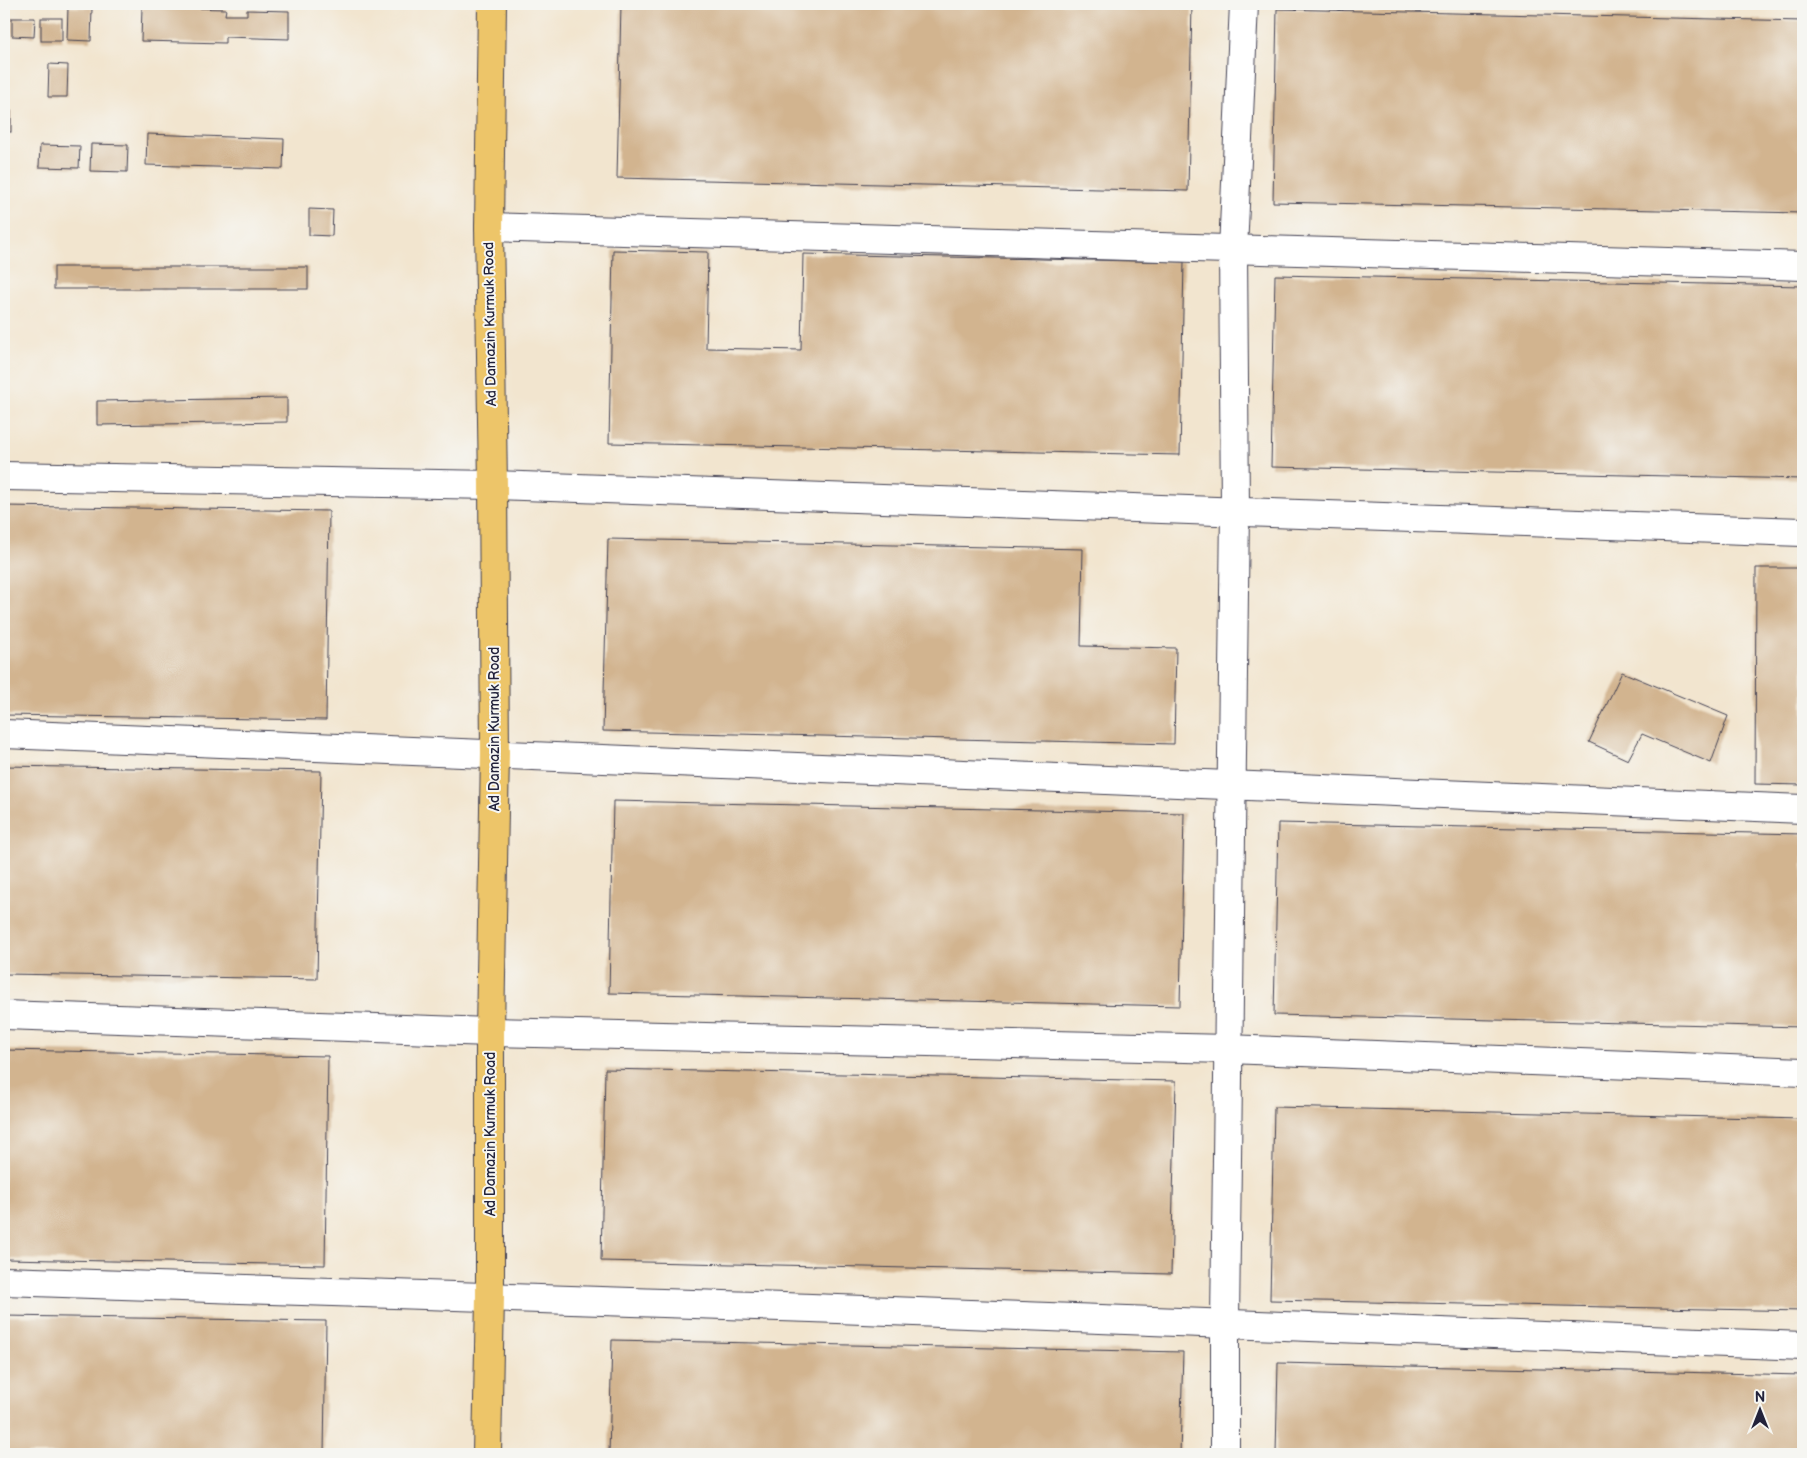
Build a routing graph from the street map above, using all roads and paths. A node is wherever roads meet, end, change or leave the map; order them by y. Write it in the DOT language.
graph roads {
  1 [pos="492,4"];
  2 [pos="1244,4"];
  3 [pos="489,227"];
  4 [pos="1233,250"];
  5 [pos="1803,266"];
  6 [pos="4,476"];
  7 [pos="493,485"];
  8 [pos="1235,510"];
  9 [pos="1803,532"];
  10 [pos="4,734"];
  11 [pos="495,754"];
  12 [pos="1231,786"];
  13 [pos="1803,809"];
  14 [pos="4,1015"];
  15 [pos="490,1032"];
  16 [pos="1229,1049"];
  17 [pos="1803,1072"];
  18 [pos="4,1281"];
  19 [pos="490,1296"];
  20 [pos="1225,1322"];
  21 [pos="1803,1346"];
  22 [pos="486,1454"];
  23 [pos="1225,1454"];
  1 -- 3 [label="highway, Ad Damazin Kurmuk Road"];
  2 -- 4 [label="street"];
  3 -- 4 [label="street"];
  3 -- 7 [label="highway, Ad Damazin Kurmuk Road"];
  4 -- 5 [label="street"];
  4 -- 8 [label="street"];
  6 -- 7 [label="street"];
  7 -- 8 [label="street"];
  7 -- 11 [label="highway, Ad Damazin Kurmuk Road"];
  8 -- 9 [label="street"];
  8 -- 12 [label="street"];
  10 -- 11 [label="street"];
  11 -- 12 [label="street"];
  11 -- 15 [label="highway, Ad Damazin Kurmuk Road"];
  12 -- 13 [label="street"];
  12 -- 16 [label="street"];
  14 -- 15 [label="street"];
  15 -- 16 [label="street"];
  15 -- 19 [label="highway, Ad Damazin Kurmuk Road"];
  16 -- 17 [label="street"];
  16 -- 20 [label="street"];
  18 -- 19 [label="street"];
  19 -- 20 [label="street"];
  19 -- 22 [label="highway, Ad Damazin Kurmuk Road"];
  20 -- 21 [label="street"];
  20 -- 23 [label="street"];
}
